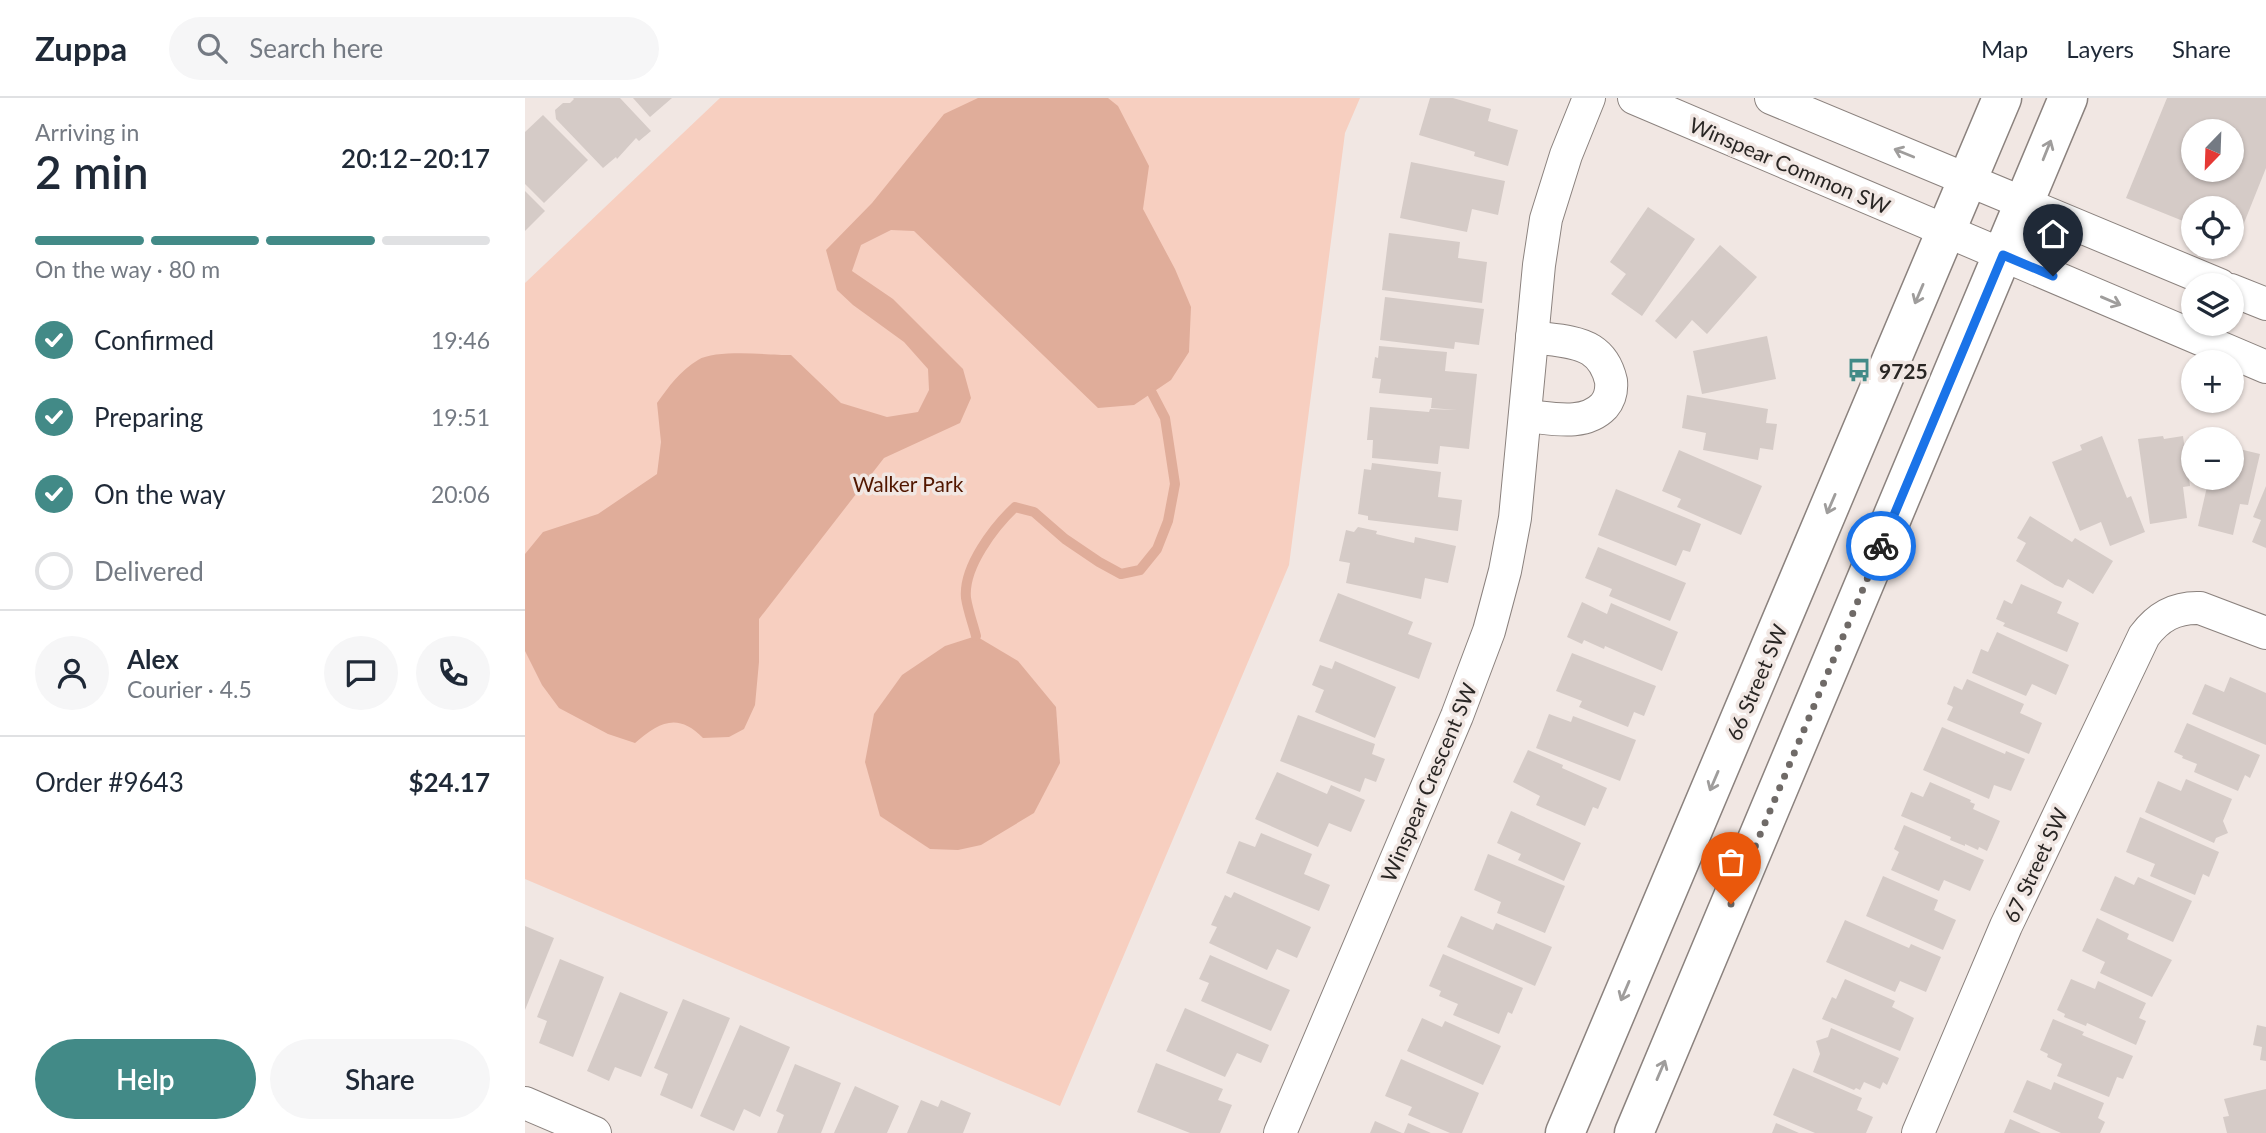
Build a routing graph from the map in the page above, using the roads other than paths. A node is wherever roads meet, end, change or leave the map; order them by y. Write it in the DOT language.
graph roads {
  1 [pos="1589,98"];
  2 [pos="1633,98"];
  3 [pos="1771,98"];
  4 [pos="2002,98"];
  5 [pos="2068,98"];
  6 [pos="1967,179"];
  7 [pos="2026,203"];
  8 [pos="1946,232"];
  9 [pos="2003,255"];
  10 [pos="2192,273"];
  11 [pos="2244,295"];
  12 [pos="2266,304"];
  13 [pos="1532,337"];
  14 [pos="2266,367"];
  15 [pos="1526,416"];
  16 [pos="2266,633"];
  17 [pos="525,1103"];
  18 [pos="595,1133"];
  19 [pos="1280,1133"];
  20 [pos="1566,1133"];
  21 [pos="1635,1133"];
  22 [pos="1919,1133"];
  1 -- 13 [label="street, Winspear Crescent SW"];
  2 -- 8 [label="street, Winspear Common SW"];
  6 -- 3 [label="street, one-way"];
  4 -- 6 [label="main road"];
  7 -- 5 [label="main road, one-way"];
  6 -- 7 [label="street"];
  6 -- 8 [label="main road, 66 Street SW"];
  7 -- 9 [label="main road"];
  7 -- 10 [label="street"];
  8 -- 9 [label="street, Winspear Common SW"];
  8 -- 20 [label="main road, 66 Street SW, one-way"];
  9 -- 14 [label="street, Winspear Common SW, one-way"];
  21 -- 9 [label="main road, one-way"];
  11 -- 12 [label="street"];
  13 -- 15 [label="street, Winspear Crescent SW"];
  13 -- 15 [label="street"];
  15 -- 19 [label="street, Winspear Crescent SW"];
  16 -- 22 [label="street, 67 Street SW"];
  17 -- 18 [label="street"];
}
